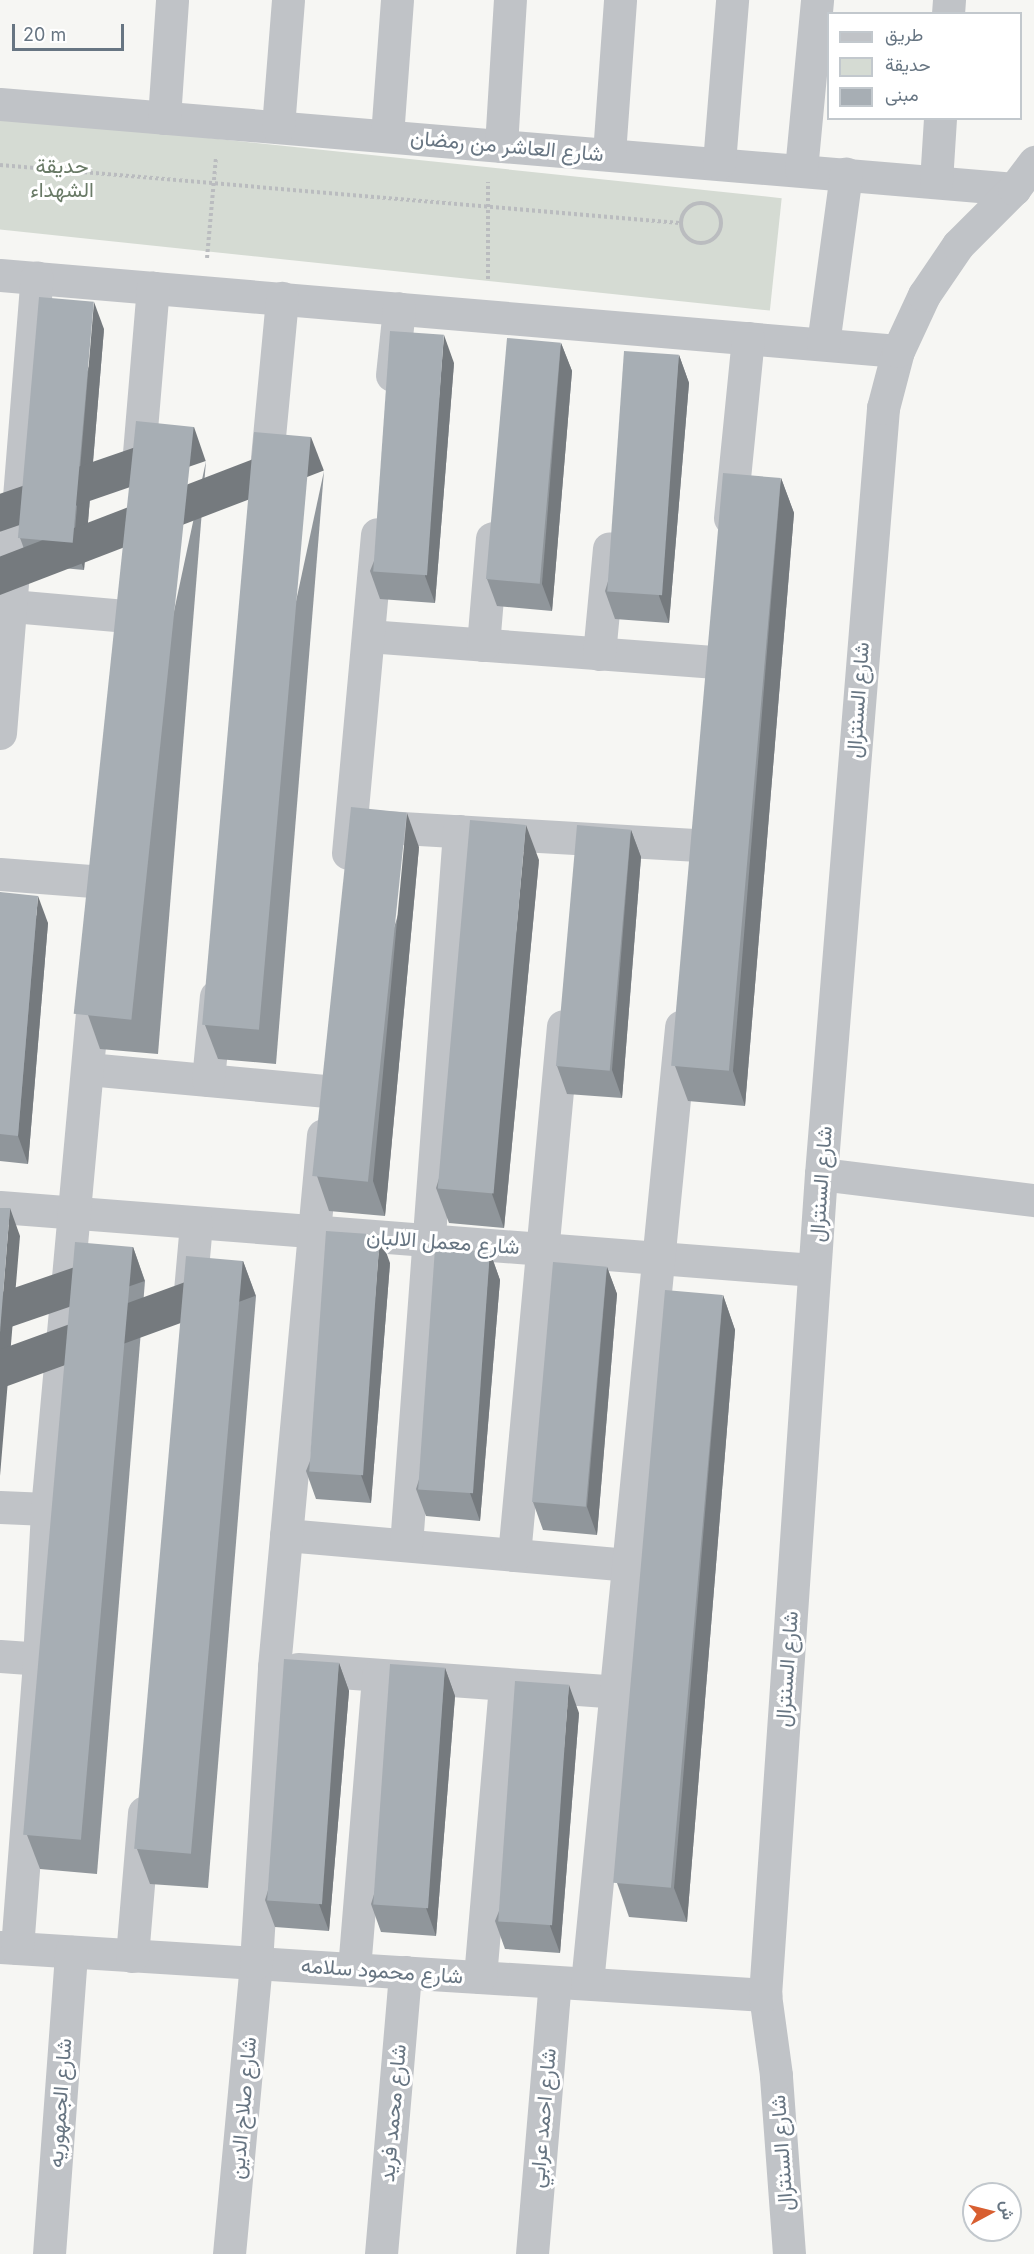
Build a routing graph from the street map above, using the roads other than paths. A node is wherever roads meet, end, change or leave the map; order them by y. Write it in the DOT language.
graph roads {
  1 [pos="171,0"];
  2 [pos="288,0"];
  3 [pos="397,0"];
  4 [pos="510,0"];
  5 [pos="620,0"];
  6 [pos="732,0"];
  7 [pos="817,0"];
  8 [pos="0,104"];
  9 [pos="164,118"];
  10 [pos="940,120"];
  11 [pos="278,127"];
  12 [pos="387,136"];
  13 [pos="494,145"];
  14 [pos="609,154"];
  15 [pos="1034,162"];
  16 [pos="719,164"];
  17 [pos="801,170"];
  18 [pos="846,174"];
  19 [pos="936,182"];
  20 [pos="1014,189"];
  21 [pos="0,275"];
  22 [pos="37,278"];
  23 [pos="153,288"];
  24 [pos="282,298"];
  25 [pos="399,308"];
  26 [pos="499,317"];
  27 [pos="628,328"];
  28 [pos="748,338"];
  29 [pos="823,344"];
  30 [pos="898,351"];
  31 [pos="507,353"];
  32 [pos="625,363"];
  33 [pos="390,402"];
  34 [pos="135,499"];
  35 [pos="494,505"];
  36 [pos="380,508"];
  37 [pos="262,512"];
  38 [pos="612,514"];
  39 [pos="727,547"];
  40 [pos="128,580"];
  41 [pos="5,606"];
  42 [pos="126,616"];
  43 [pos="719,628"];
  44 [pos="368,636"];
  45 [pos="483,645"];
  46 [pos="123,650"];
  47 [pos="599,654"];
  48 [pos="716,662"];
  49 [pos="713,697"];
  50 [pos="0,733"];
  51 [pos="701,811"];
  52 [pos="351,825"];
  53 [pos="459,831"];
  54 [pos="580,838"];
  55 [pos="106,847"];
  56 [pos="0,874"];
  57 [pos="577,874"];
  58 [pos="103,882"];
  59 [pos="346,883"];
  60 [pos="100,917"];
  61 [pos="97,952"];
  62 [pos="219,962"];
  63 [pos="566,991"];
  64 [pos="683,999"];
  65 [pos="330,1056"];
  66 [pos="88,1069"];
  67 [pos="208,1080"];
  68 [pos="327,1091"];
  69 [pos="821,1174"];
  70 [pos="1034,1200"];
  71 [pos="0,1207"];
  72 [pos="76,1213"];
  73 [pos="196,1223"];
  74 [pos="314,1232"];
  75 [pos="429,1241"];
  76 [pos="542,1250"];
  77 [pos="658,1258"];
  78 [pos="814,1270"];
  79 [pos="187,1329"];
  80 [pos="0,1507"];
  81 [pos="47,1509"];
  82 [pos="286,1535"];
  83 [pos="406,1545"];
  84 [pos="514,1555"];
  85 [pos="628,1565"];
  86 [pos="0,1656"];
  87 [pos="39,1659"];
  88 [pos="274,1667"];
  89 [pos="378,1675"];
  90 [pos="504,1684"];
  91 [pos="616,1692"];
  92 [pos="147,1778"];
  93 [pos="8,1948"];
  94 [pos="71,1952"];
  95 [pos="132,1956"];
  96 [pos="256,1963"];
  97 [pos="354,1969"];
  98 [pos="405,1972"];
  99 [pos="480,1977"];
  100 [pos="571,1983"];
  101 [pos="765,1995"];
  102 [pos="49,2254"];
  103 [pos="229,2254"];
  104 [pos="381,2254"];
  105 [pos="532,2254"];
  106 [pos="789,2254"];
  1 -- 9 [label="street"];
  2 -- 11 [label="street"];
  3 -- 12 [label="street"];
  4 -- 13 [label="street"];
  5 -- 14 [label="street"];
  6 -- 16 [label="street"];
  7 -- 17 [label="street"];
  8 -- 9 [label="street, شارع العاشر من رمضان"];
  9 -- 11 [label="street, شارع العاشر من رمضان"];
  10 -- 19 [label="street"];
  11 -- 12 [label="street, شارع العاشر من رمضان"];
  12 -- 13 [label="street, شارع العاشر من رمضان"];
  13 -- 14 [label="street, شارع العاشر من رمضان"];
  14 -- 16 [label="street, شارع العاشر من رمضان"];
  15 -- 20 [label="street, شارع السنترال"];
  16 -- 17 [label="street, شارع العاشر من رمضان"];
  17 -- 18 [label="street, شارع العاشر من رمضان"];
  18 -- 19 [label="street, شارع العاشر من رمضان"];
  18 -- 29 [label="street"];
  19 -- 20 [label="street, شارع العاشر من رمضان"];
  20 -- 30 [label="street, شارع السنترال"];
  21 -- 22 [label="street"];
  22 -- 23 [label="street"];
  22 -- 41 [label="street"];
  23 -- 24 [label="street"];
  23 -- 34 [label="street"];
  24 -- 25 [label="street"];
  24 -- 37 [label="street"];
  25 -- 26 [label="street"];
  25 -- 33 [label="street"];
  26 -- 27 [label="street"];
  26 -- 31 [label="street"];
  27 -- 28 [label="street"];
  27 -- 32 [label="street"];
  28 -- 29 [label="street"];
  28 -- 39 [label="street"];
  29 -- 30 [label="street"];
  30 -- 69 [label="street, شارع السنترال"];
  35 -- 45 [label="street"];
  36 -- 44 [label="street"];
  38 -- 47 [label="street"];
  40 -- 42 [label="street"];
  41 -- 42 [label="street"];
  41 -- 50 [label="street"];
  42 -- 46 [label="street"];
  43 -- 48 [label="street"];
  44 -- 45 [label="street"];
  44 -- 52 [label="street"];
  45 -- 47 [label="street"];
  47 -- 48 [label="street"];
  48 -- 49 [label="street"];
  51 -- 54 [label="street"];
  52 -- 53 [label="street"];
  52 -- 59 [label="street"];
  53 -- 54 [label="street"];
  53 -- 75 [label="street"];
  54 -- 57 [label="street"];
  55 -- 58 [label="street"];
  56 -- 58 [label="street"];
  58 -- 60 [label="street"];
  61 -- 66 [label="street"];
  62 -- 67 [label="street"];
  63 -- 76 [label="street"];
  64 -- 77 [label="street, شارع احمد عرابي"];
  65 -- 68 [label="street, شارع صلاح الدين"];
  66 -- 67 [label="street"];
  66 -- 72 [label="street"];
  67 -- 68 [label="street"];
  68 -- 74 [label="street, شارع صلاح الدين"];
  69 -- 70 [label="street"];
  69 -- 78 [label="street, شارع السنترال"];
  71 -- 72 [label="street, شارع معمل الالبان"];
  72 -- 73 [label="street, شارع معمل الالبان"];
  72 -- 81 [label="street"];
  73 -- 74 [label="street, شارع معمل الالبان"];
  73 -- 79 [label="street"];
  74 -- 75 [label="street, شارع معمل الالبان"];
  74 -- 82 [label="street, شارع صلاح الدين"];
  75 -- 76 [label="street, شارع معمل الالبان"];
  75 -- 83 [label="street"];
  76 -- 77 [label="street, شارع معمل الالبان"];
  76 -- 84 [label="street"];
  77 -- 78 [label="street, شارع معمل الالبان"];
  77 -- 85 [label="street, شارع احمد عرابي"];
  78 -- 101 [label="street, شارع السنترال"];
  80 -- 81 [label="street"];
  81 -- 87 [label="street"];
  82 -- 83 [label="street"];
  82 -- 88 [label="street, شارع صلاح الدين"];
  83 -- 84 [label="street"];
  84 -- 85 [label="street"];
  85 -- 91 [label="street, شارع احمد عرابي"];
  86 -- 87 [label="street"];
  87 -- 93 [label="street"];
  88 -- 89 [label="street"];
  88 -- 96 [label="street, شارع صلاح الدين"];
  89 -- 90 [label="street"];
  89 -- 97 [label="street"];
  90 -- 91 [label="street"];
  90 -- 99 [label="street"];
  91 -- 100 [label="street, شارع احمد عرابي"];
  92 -- 95 [label="street"];
  93 -- 94 [label="street, شارع محمود سلامه"];
  94 -- 95 [label="street, شارع محمود سلامه"];
  94 -- 102 [label="street, شارع الجمهوريه"];
  95 -- 96 [label="street, شارع محمود سلامه"];
  96 -- 97 [label="street, شارع محمود سلامه"];
  96 -- 103 [label="street, شارع صلاح الدين"];
  97 -- 98 [label="street, شارع محمود سلامه"];
  98 -- 99 [label="street, شارع محمود سلامه"];
  98 -- 104 [label="street, شارع محمد فريد"];
  99 -- 100 [label="street, شارع محمود سلامه"];
  100 -- 101 [label="street, شارع محمود سلامه"];
  100 -- 105 [label="street, شارع احمد عرابي"];
  101 -- 106 [label="street, شارع السنترال"];
}
